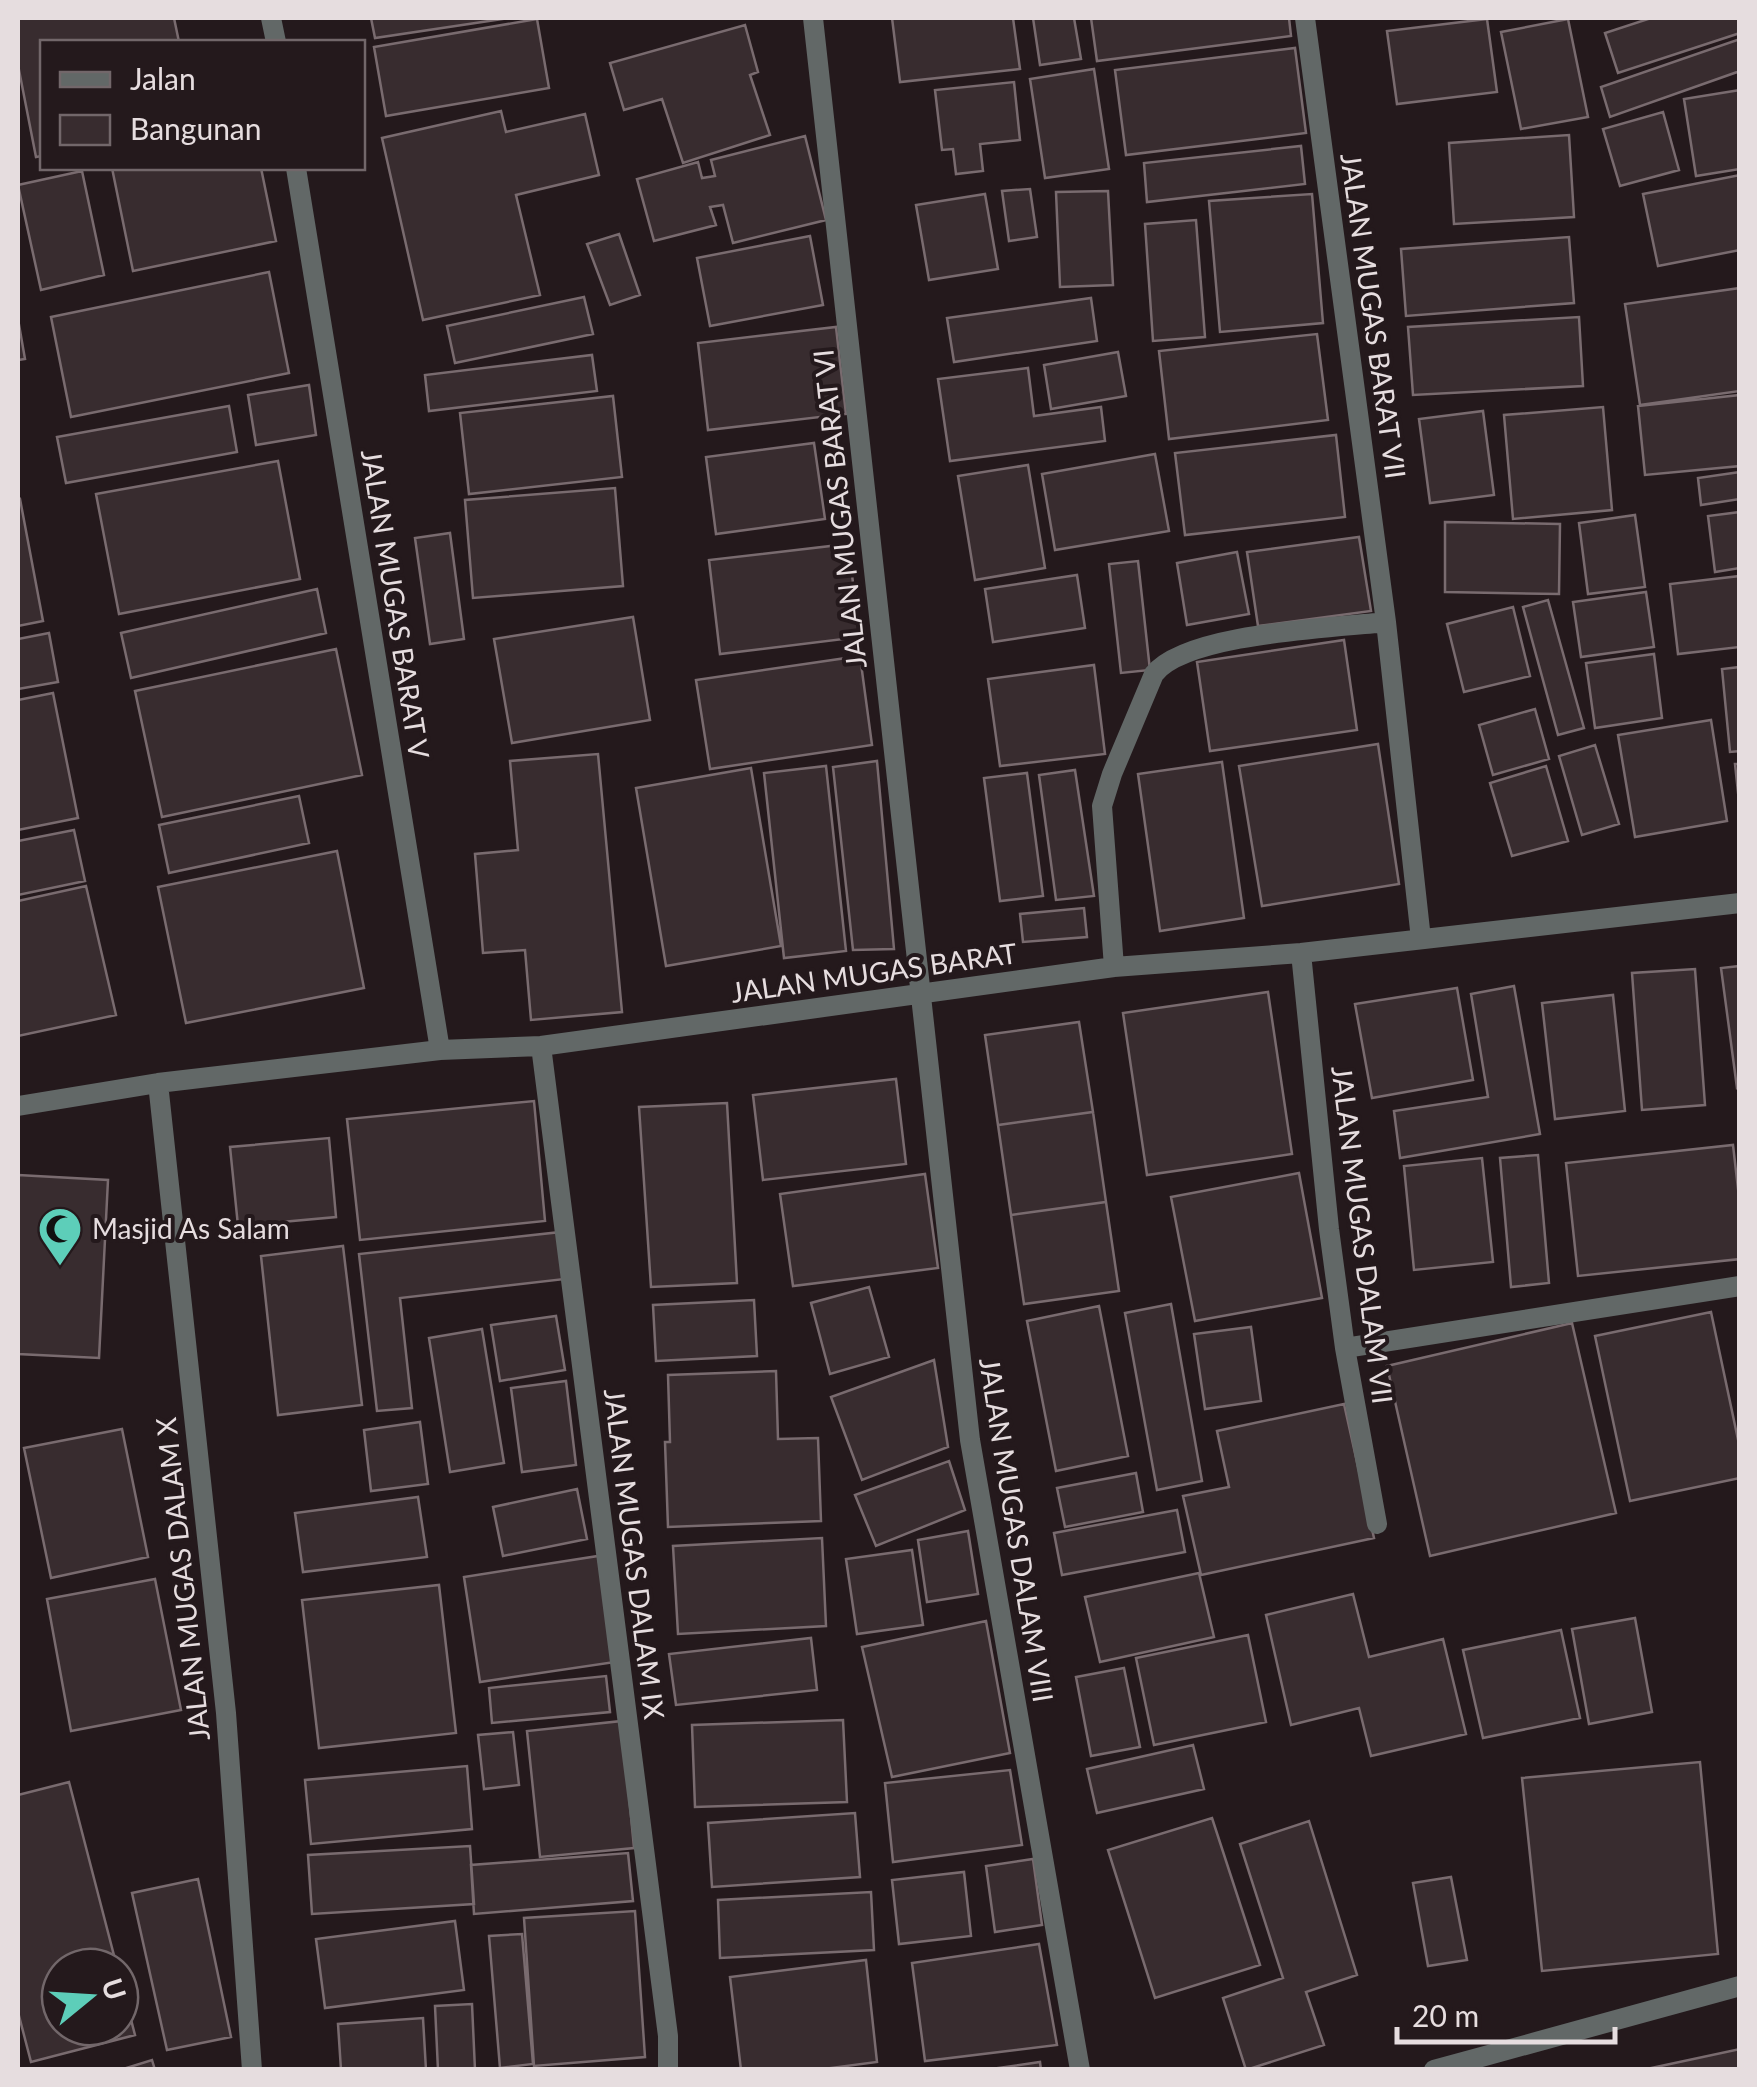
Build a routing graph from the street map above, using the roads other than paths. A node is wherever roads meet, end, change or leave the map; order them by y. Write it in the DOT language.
graph roads {
  1 [pos="813,18"];
  2 [pos="1305,18"];
  3 [pos="296,170"];
  4 [pos="1386,622"];
  5 [pos="1740,903"];
  6 [pos="1421,939"];
  7 [pos="1301,953"];
  8 [pos="1114,967"];
  9 [pos="922,996"];
  10 [pos="541,1046"];
  11 [pos="440,1050"];
  12 [pos="158,1083"];
  13 [pos="18,1106"];
  14 [pos="1740,1286"];
  15 [pos="1345,1348"];
  16 [pos="1377,1524"];
  17 [pos="1740,1986"];
  18 [pos="252,2070"];
  19 [pos="668,2070"];
  20 [pos="1080,2070"];
  21 [pos="1434,2070"];
  1 -- 9 [label="street, JALAN MUGAS BARAT VI"];
  2 -- 4 [label="street, JALAN MUGAS BARAT VII"];
  3 -- 11 [label="street, JALAN MUGAS BARAT V"];
  4 -- 6 [label="street, JALAN MUGAS BARAT VII"];
  4 -- 8 [label="street"];
  5 -- 6 [label="street, JALAN MUGAS BARAT"];
  6 -- 7 [label="street, JALAN MUGAS BARAT"];
  7 -- 8 [label="street, JALAN MUGAS BARAT"];
  7 -- 15 [label="street, JALAN MUGAS DALAM VII"];
  8 -- 9 [label="street, JALAN MUGAS BARAT"];
  9 -- 10 [label="street, JALAN MUGAS BARAT"];
  9 -- 20 [label="street, JALAN MUGAS DALAM VIII"];
  10 -- 11 [label="street, JALAN MUGAS BARAT"];
  10 -- 19 [label="street, JALAN MUGAS DALAM IX"];
  11 -- 12 [label="street, JALAN MUGAS BARAT"];
  12 -- 13 [label="street, JALAN MUGAS BARAT"];
  12 -- 18 [label="street, JALAN MUGAS DALAM X"];
  14 -- 15 [label="street"];
  15 -- 16 [label="street, JALAN MUGAS DALAM VII"];
  17 -- 21 [label="street"];
}
